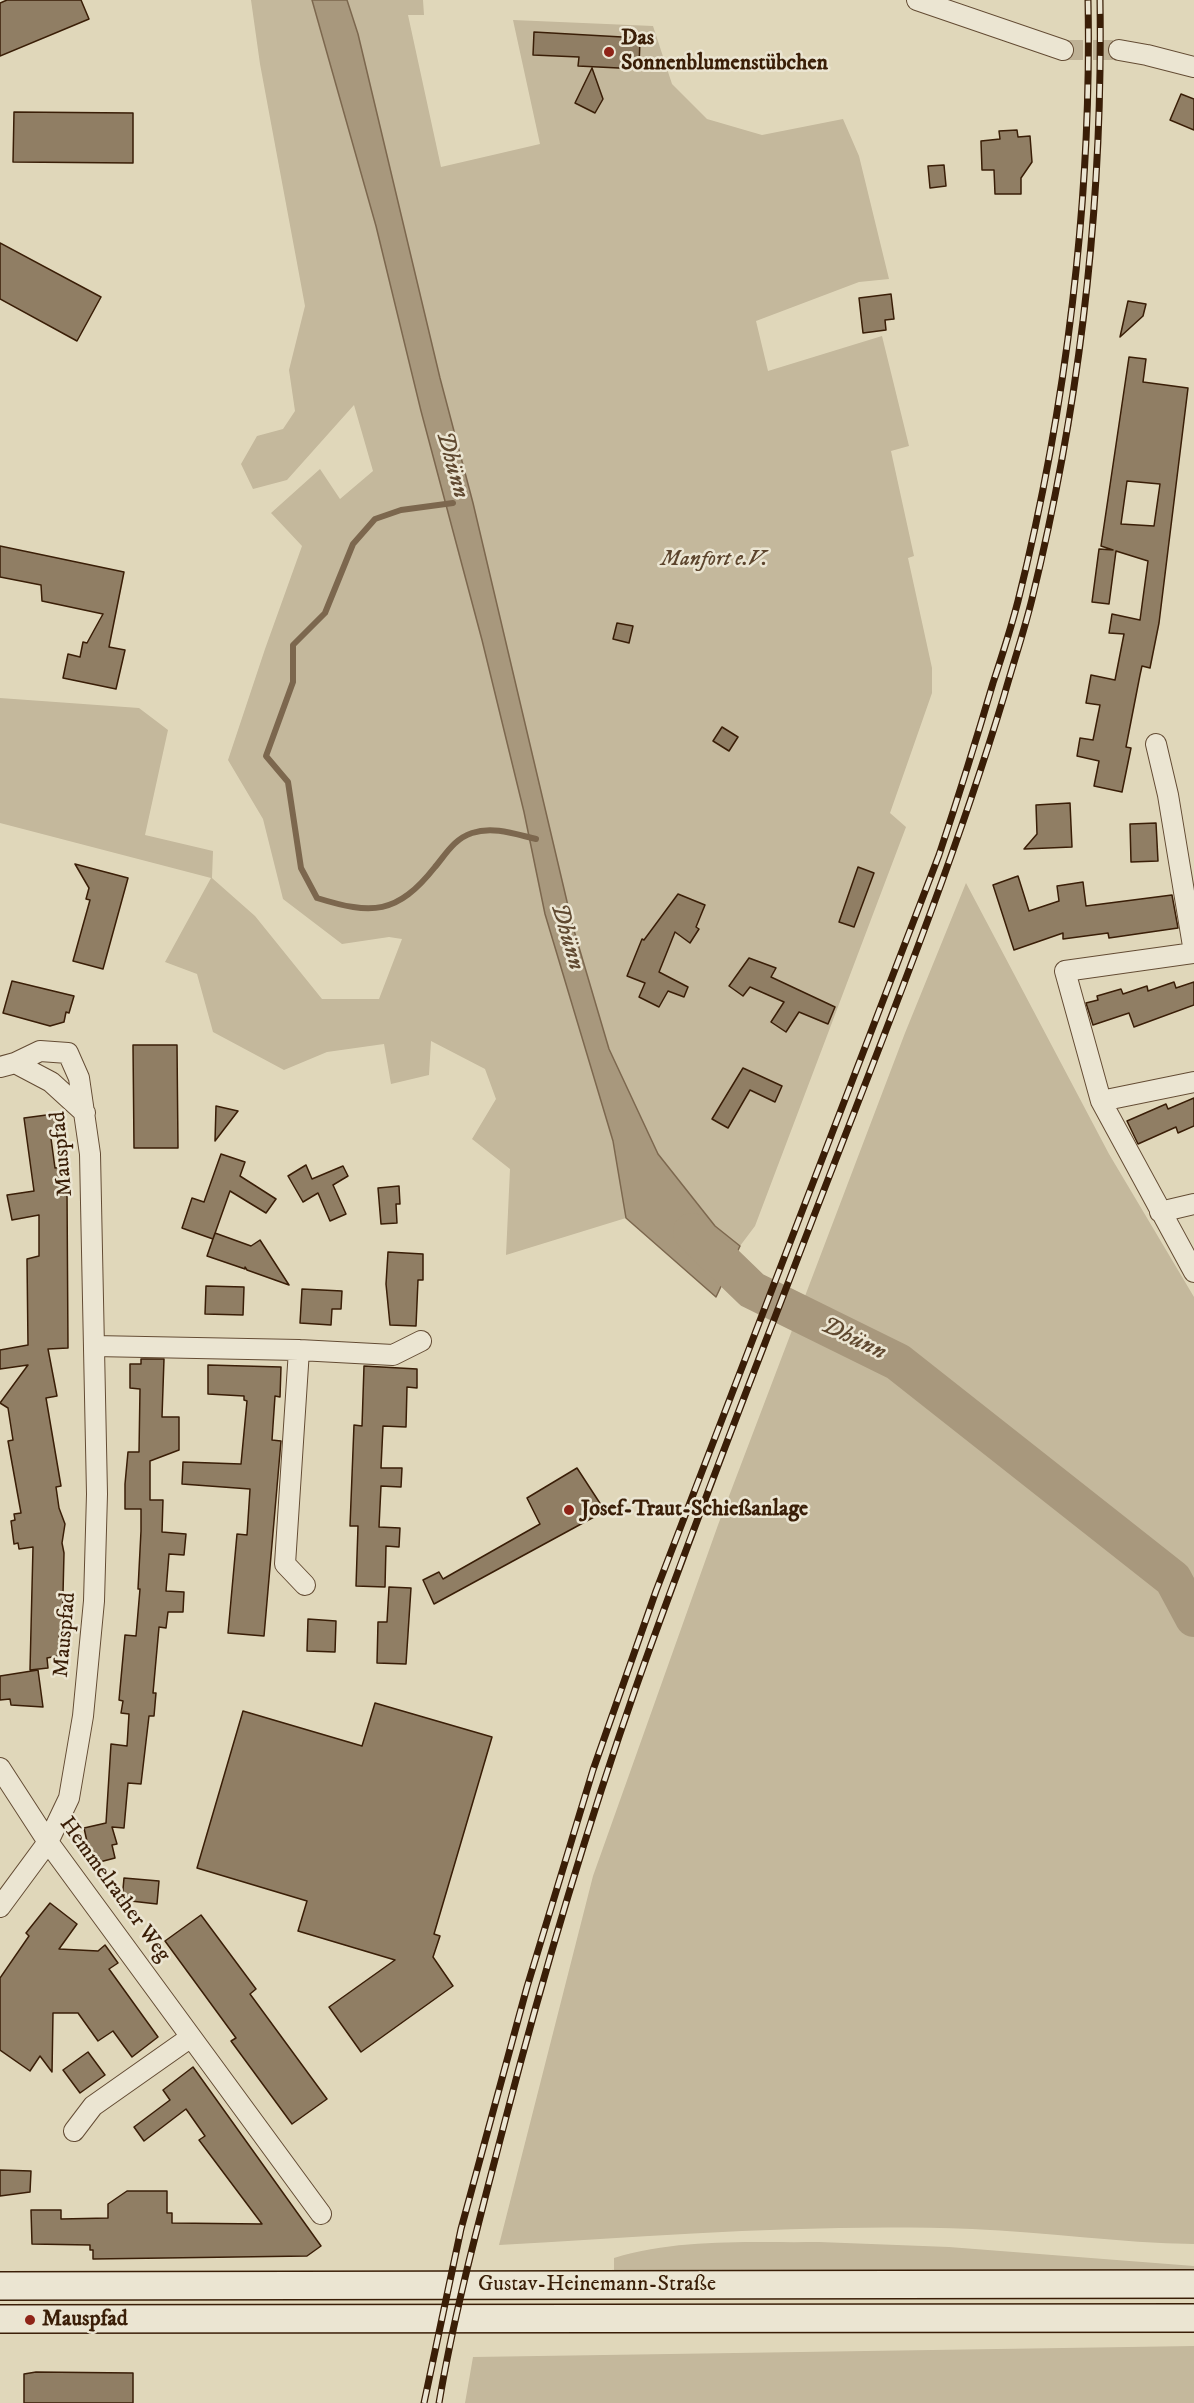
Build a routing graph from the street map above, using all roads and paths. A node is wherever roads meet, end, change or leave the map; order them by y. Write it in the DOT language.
graph roads {
  1 [pos="917,0"];
  2 [pos="1063,50"];
  3 [pos="1119,50"];
  4 [pos="1194,67"];
  5 [pos="1156,744"];
  6 [pos="1194,953"];
  7 [pos="8,1065"];
  8 [pos="1194,1082"];
  9 [pos="1101,1101"];
  10 [pos="84,1113"];
  11 [pos="1194,1204"];
  12 [pos="1160,1212"];
  13 [pos="1194,1272"];
  14 [pos="421,1341"];
  15 [pos="94,1346"];
  16 [pos="299,1350"];
  17 [pos="305,1585"];
  18 [pos="0,1768"];
  19 [pos="48,1842"];
  20 [pos="0,1907"];
  21 [pos="191,2037"];
  22 [pos="74,2131"];
  23 [pos="321,2214"];
  24 [pos="1194,2284"];
  25 [pos="0,2286"];
  26 [pos="1194,2318"];
  27 [pos="0,2319"];
  1 -- 2 [label="street"];
  3 -- 4 [label="street"];
  5 -- 6 [label="street"];
  6 -- 9 [label="street"];
  7 -- 10 [label="street"];
  7 -- 10 [label="street, Mauspfad"];
  8 -- 9 [label="street"];
  9 -- 12 [label="street"];
  10 -- 15 [label="street, Mauspfad"];
  11 -- 12 [label="street"];
  12 -- 13 [label="street"];
  14 -- 16 [label="street"];
  15 -- 16 [label="street"];
  15 -- 19 [label="street, Mauspfad"];
  16 -- 17 [label="street"];
  18 -- 19 [label="street, Hemmelrather Weg"];
  19 -- 20 [label="street, Mauspfad"];
  19 -- 21 [label="street, Hemmelrather Weg"];
  21 -- 22 [label="street"];
  21 -- 23 [label="street, Hemmelrather Weg"];
  24 -- 25 [label="main road, Gustav-Heinemann-Straße"];
  26 -- 27 [label="main road, Gustav-Heinemann-Straße"];
}
